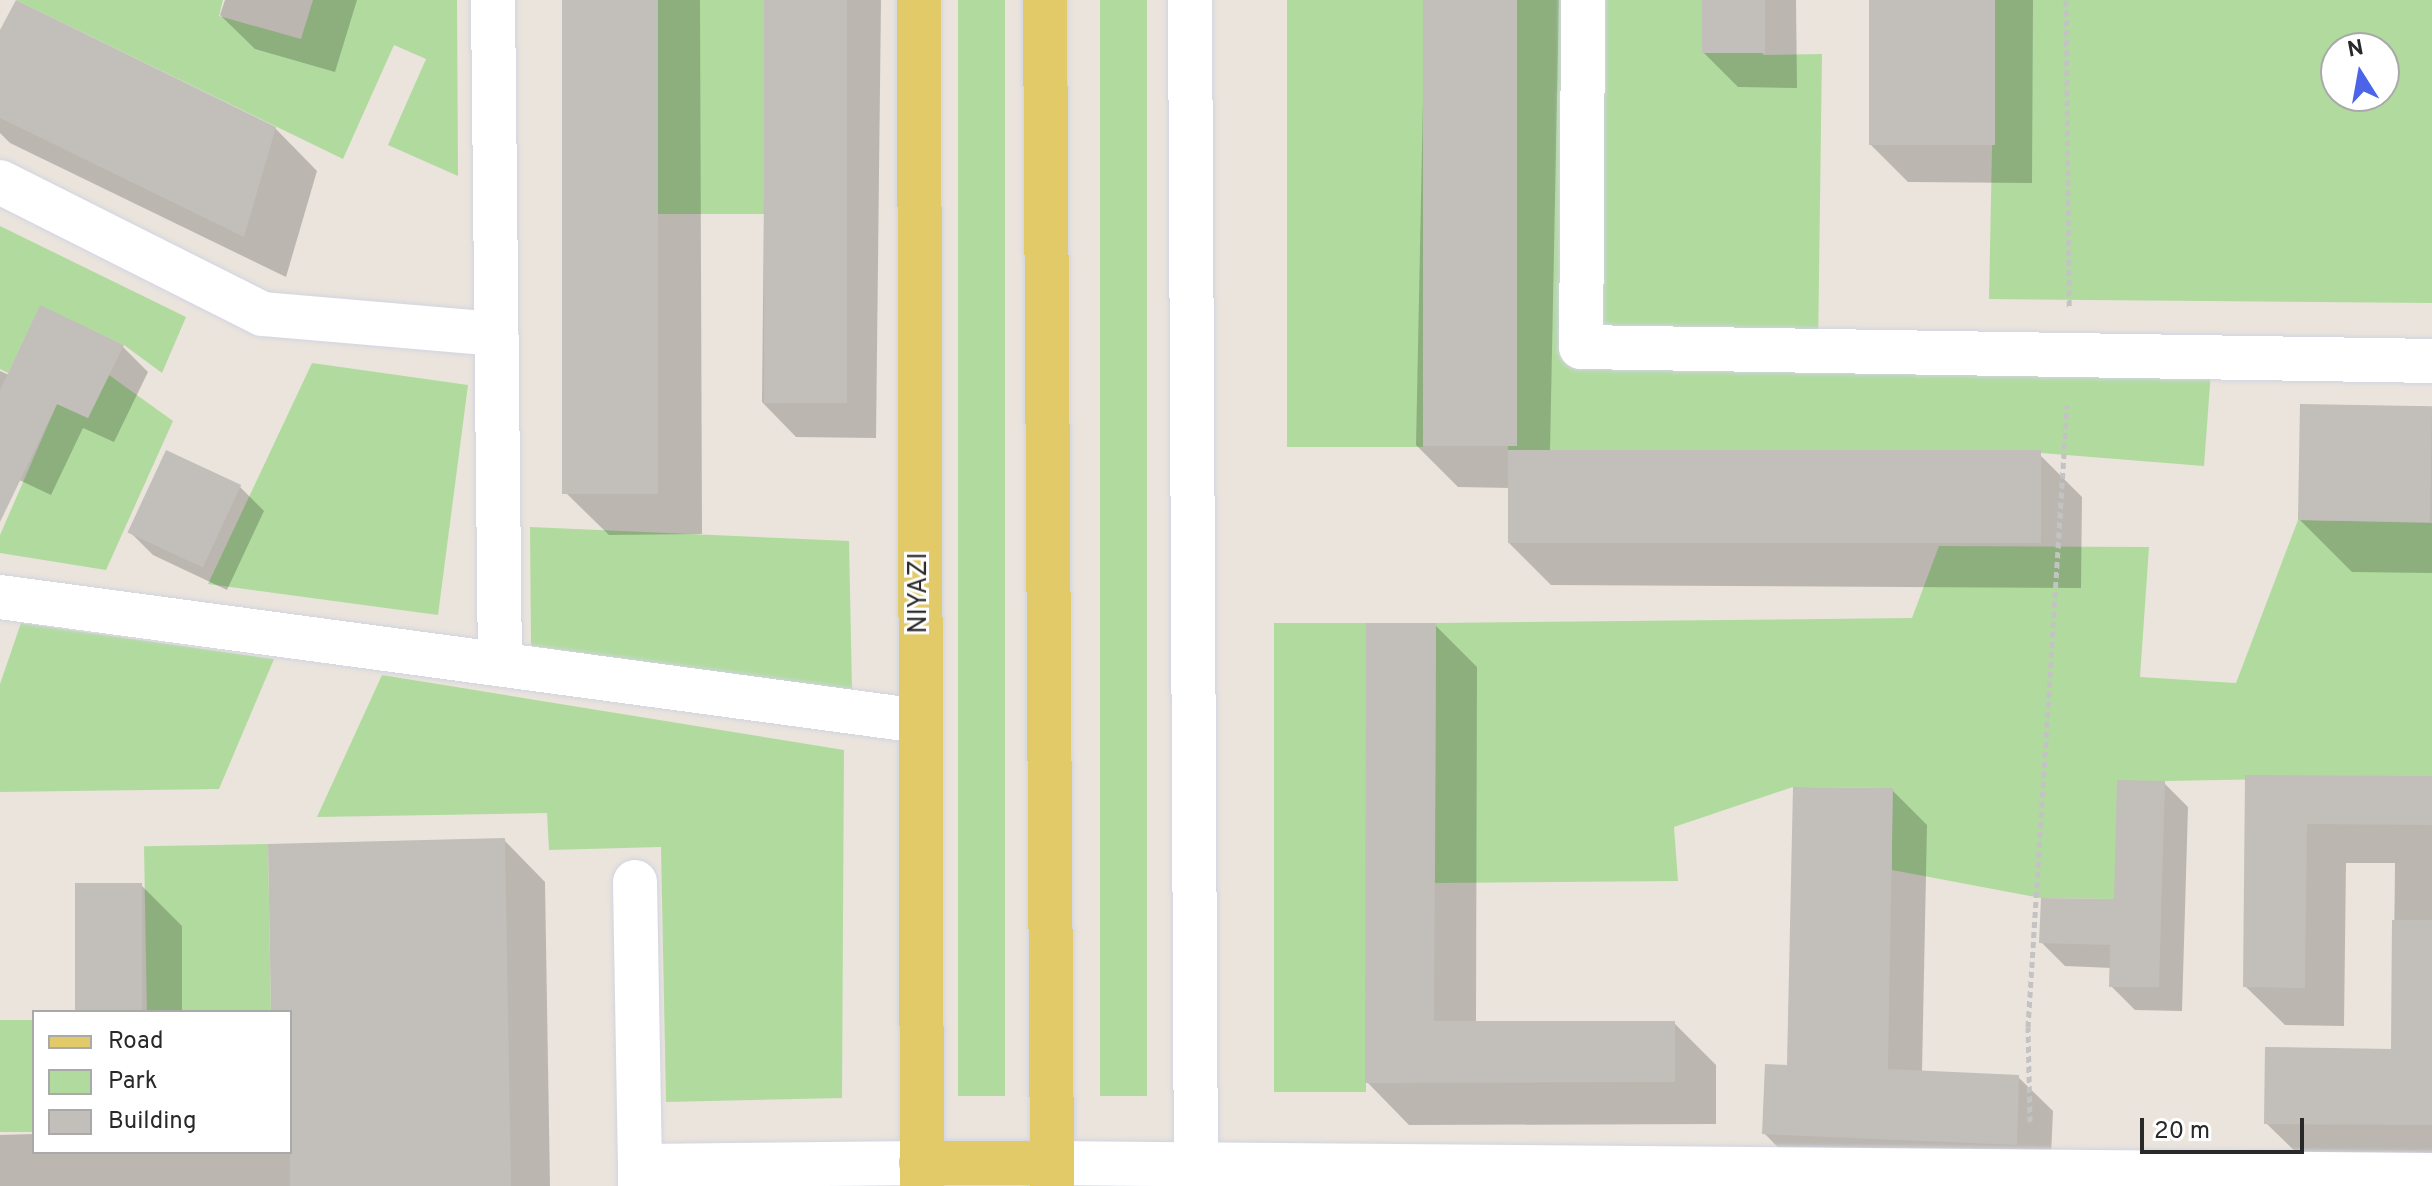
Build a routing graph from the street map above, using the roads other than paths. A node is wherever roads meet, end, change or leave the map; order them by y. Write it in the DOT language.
graph roads {
  1 [pos="493,0"];
  2 [pos="919,0"];
  3 [pos="1045,0"];
  4 [pos="1190,0"];
  5 [pos="1583,0"];
  6 [pos="0,182"];
  7 [pos="496,334"];
  8 [pos="2432,361"];
  9 [pos="0,597"];
  10 [pos="500,664"];
  11 [pos="920,721"];
  12 [pos="635,882"];
  13 [pos="1196,1173"];
  14 [pos="922,1174"];
  15 [pos="1052,1174"];
  16 [pos="2432,1175"];
  17 [pos="640,1176"];
  18 [pos="1751,1178"];
  19 [pos="1917,1178"];
  1 -- 7 [label="lane"];
  2 -- 11 [label="main road, NIYAZI"];
  3 -- 15 [label="main road"];
  4 -- 13 [label="lane"];
  5 -- 8 [label="lane"];
  6 -- 7 [label="lane"];
  7 -- 10 [label="lane"];
  9 -- 10 [label="lane"];
  10 -- 11 [label="lane"];
  11 -- 14 [label="main road, NIYAZI"];
  12 -- 17 [label="lane"];
  13 -- 15 [label="lane"];
  13 -- 18 [label="lane"];
  14 -- 15 [label="main road"];
  14 -- 17 [label="lane"];
  16 -- 19 [label="lane"];
  18 -- 19 [label="lane"];
}
